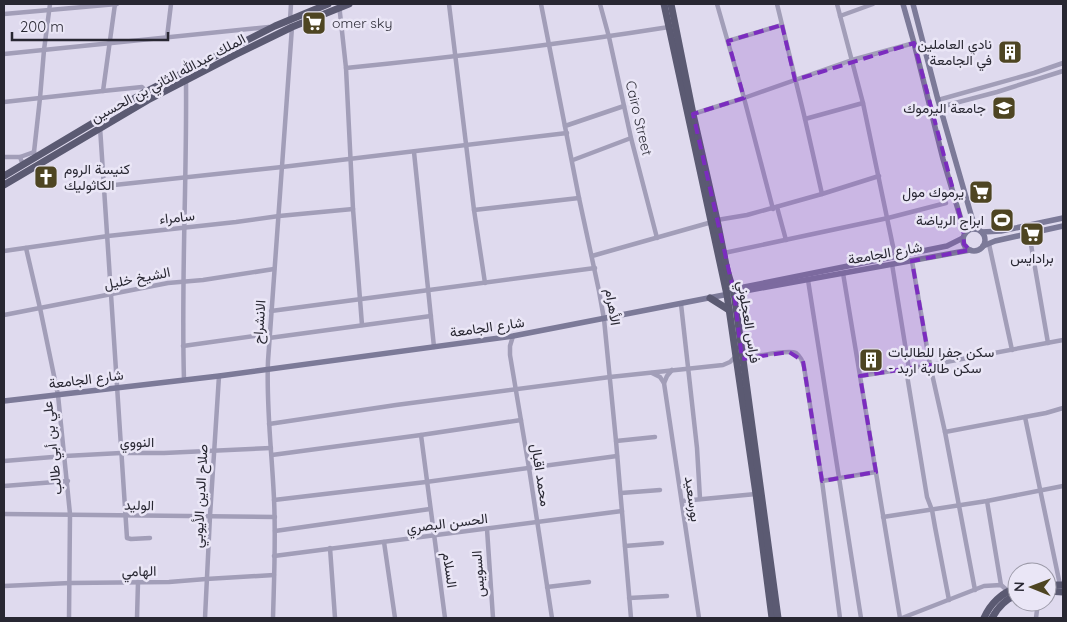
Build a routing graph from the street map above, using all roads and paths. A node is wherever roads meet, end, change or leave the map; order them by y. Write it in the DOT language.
graph roads {
  1 [pos="50,4"];
  2 [pos="116,4"];
  3 [pos="171,4"];
  4 [pos="292,4"];
  5 [pos="328,4"];
  6 [pos="349,4"];
  7 [pos="449,4"];
  8 [pos="541,4"];
  9 [pos="600,4"];
  10 [pos="664,4"];
  11 [pos="671,4"];
  12 [pos="718,4"];
  13 [pos="777,4"];
  14 [pos="837,4"];
  15 [pos="873,4"];
  16 [pos="903,4"];
  17 [pos="913,4"];
  18 [pos="340,6"];
  19 [pos="49,10"];
  20 [pos="4,14"];
  21 [pos="840,16"];
  22 [pos="291,24"];
  23 [pos="782,25"];
  24 [pos="275,26"];
  25 [pos="669,27"];
  26 [pos="609,36"];
  27 [pos="166,37"];
  28 [pos="728,41"];
  29 [pos="109,43"];
  30 [pos="914,43"];
  31 [pos="548,45"];
  32 [pos="44,50"];
  33 [pos="4,54"];
  34 [pos="456,57"];
  35 [pos="852,60"];
  36 [pos="1063,63"];
  37 [pos="346,68"];
  38 [pos="1063,71"];
  39 [pos="1034,73"];
  40 [pos="795,80"];
  41 [pos="1036,80"];
  42 [pos="186,81"];
  43 [pos="103,90"];
  44 [pos="145,92"];
  45 [pos="40,98"];
  46 [pos="744,98"];
  47 [pos="938,100"];
  48 [pos="4,102"];
  49 [pos="863,103"];
  50 [pos="624,106"];
  51 [pos="940,108"];
  52 [pos="693,114"];
  53 [pos="805,119"];
  54 [pos="100,124"];
  55 [pos="565,126"];
  56 [pos="566,133"];
  57 [pos="631,138"];
  58 [pos="467,146"];
  59 [pos="414,152"];
  60 [pos="35,155"];
  61 [pos="4,157"];
  62 [pos="20,157"];
  63 [pos="351,159"];
  64 [pos="573,160"];
  65 [pos="23,165"];
  66 [pos="282,167"];
  67 [pos="4,176"];
  68 [pos="879,176"];
  69 [pos="185,177"];
  70 [pos="4,185"];
  71 [pos="105,186"];
  72 [pos="822,194"];
  73 [pos="579,198"];
  74 [pos="946,203"];
  75 [pos="775,208"];
  76 [pos="353,209"];
  77 [pos="474,210"];
  78 [pos="279,216"];
  79 [pos="888,218"];
  80 [pos="1063,218"];
  81 [pos="715,221"];
  82 [pos="1063,226"];
  83 [pos="184,227"];
  84 [pos="976,229"];
  85 [pos="982,232"];
  86 [pos="1029,233"];
  87 [pos="964,235"];
  88 [pos="108,236"];
  89 [pos="657,238"];
  90 [pos="786,240"];
  91 [pos="986,245"];
  92 [pos="26,248"];
  93 [pos="970,250"];
  94 [pos="4,251"];
  95 [pos="724,253"];
  96 [pos="592,256"];
  97 [pos="895,256"];
  98 [pos="912,261"];
  99 [pos="892,264"];
  100 [pos="595,268"];
  101 [pos="274,269"];
  102 [pos="842,274"];
  103 [pos="808,280"];
  104 [pos="182,282"];
  105 [pos="485,283"];
  106 [pos="428,291"];
  107 [pos="730,292"];
  108 [pos="111,294"];
  109 [pos="360,298"];
  110 [pos="710,298"];
  111 [pos="681,304"];
  112 [pos="40,308"];
  113 [pos="730,310"];
  114 [pos="271,311"];
  115 [pos="4,314"];
  116 [pos="432,316"];
  117 [pos="604,319"];
  118 [pos="362,325"];
  119 [pos="269,336"];
  120 [pos="513,336"];
  121 [pos="1063,340"];
  122 [pos="1048,343"];
  123 [pos="183,346"];
  124 [pos="434,347"];
  125 [pos="1012,350"];
  126 [pos="739,358"];
  127 [pos="930,365"];
  128 [pos="267,368"];
  129 [pos="688,369"];
  130 [pos="908,369"];
  131 [pos="672,370"];
  132 [pos="650,372"];
  133 [pos="219,376"];
  134 [pos="860,376"];
  135 [pos="610,377"];
  136 [pos="184,380"];
  137 [pos="664,383"];
  138 [pos="118,388"];
  139 [pos="516,390"];
  140 [pos="58,395"];
  141 [pos="4,401"];
  142 [pos="1063,408"];
  143 [pos="1025,417"];
  144 [pos="521,420"];
  145 [pos="269,424"];
  146 [pos="945,432"];
  147 [pos="421,435"];
  148 [pos="655,437"];
  149 [pos="616,441"];
  150 [pos="272,448"];
  151 [pos="214,450"];
  152 [pos="121,453"];
  153 [pos="272,455"];
  154 [pos="65,456"];
  155 [pos="617,456"];
  156 [pos="4,461"];
  157 [pos="529,468"];
  158 [pos="876,472"];
  159 [pos="839,478"];
  160 [pos="68,481"];
  161 [pos="822,481"];
  162 [pos="426,482"];
  163 [pos="4,486"];
  164 [pos="1063,486"];
  165 [pos="660,490"];
  166 [pos="1041,491"];
  167 [pos="621,493"];
  168 [pos="756,494"];
  169 [pos="700,499"];
  170 [pos="274,500"];
  171 [pos="682,501"];
  172 [pos="987,501"];
  173 [pos="960,506"];
  174 [pos="430,509"];
  175 [pos="932,510"];
  176 [pos="622,511"];
  177 [pos="4,514"];
  178 [pos="70,514"];
  179 [pos="125,516"];
  180 [pos="210,516"];
  181 [pos="275,517"];
  182 [pos="883,517"];
  183 [pos="537,522"];
  184 [pos="487,529"];
  185 [pos="275,531"];
  186 [pos="434,535"];
  187 [pos="150,538"];
  188 [pos="384,542"];
  189 [pos="662,543"];
  190 [pos="625,546"];
  191 [pos="330,548"];
  192 [pos="274,556"];
  193 [pos="274,575"];
  194 [pos="206,578"];
  195 [pos="138,582"];
  196 [pos="589,582"];
  197 [pos="70,584"];
  198 [pos="1001,585"];
  199 [pos="4,586"];
  200 [pos="547,587"];
  201 [pos="1062,587"];
  202 [pos="975,590"];
  203 [pos="1007,590"];
  204 [pos="1007,592"];
  205 [pos="667,596"];
  206 [pos="629,598"];
  207 [pos="949,600"];
  208 [pos="1007,600"];
  209 [pos="70,618"];
  210 [pos="136,618"];
  211 [pos="204,618"];
  212 [pos="273,618"];
  213 [pos="335,618"];
  214 [pos="395,618"];
  215 [pos="445,618"];
  216 [pos="492,618"];
  217 [pos="552,618"];
  218 [pos="631,618"];
  219 [pos="699,618"];
  220 [pos="772,618"];
  221 [pos="778,618"];
  222 [pos="840,618"];
  223 [pos="861,618"];
  224 [pos="901,618"];
  225 [pos="984,618"];
  226 [pos="992,618"];
  1 -- 19 [label="street"];
  2 -- 19 [label="street"];
  2 -- 29 [label="street"];
  3 -- 27 [label="street"];
  4 -- 22 [label="street, الانشراح"];
  5 -- 22 [label="main road, الملك عبدالله الثاني بن الحسين"];
  6 -- 18 [label="main road, الملك عبدالله الثاني بن الحسين"];
  7 -- 34 [label="street"];
  8 -- 31 [label="street, الأهرام"];
  9 -- 26 [label="street, Cairo Street"];
  10 -- 25 [label="main road, فراس العجلوني"];
  11 -- 52 [label="main road, فراس العجلوني"];
  12 -- 28 [label="street"];
  13 -- 23 [label="street"];
  14 -- 21 [label="street"];
  15 -- 21 [label="street"];
  16 -- 30 [label="main road"];
  17 -- 47 [label="main road"];
  18 -- 22 [label="main road, الملك عبدالله الثاني بن الحسين"];
  18 -- 37 [label="street"];
  19 -- 20 [label="street"];
  19 -- 32 [label="street"];
  21 -- 35 [label="street"];
  22 -- 24 [label="main road, الملك عبدالله الثاني بن الحسين"];
  22 -- 42 [label="main road, الملك عبدالله الثاني بن الحسين"];
  22 -- 66 [label="street, الانشراح"];
  23 -- 28 [label="street"];
  23 -- 40 [label="street"];
  24 -- 27 [label="street"];
  24 -- 44 [label="main road, الملك عبدالله الثاني بن الحسين"];
  25 -- 26 [label="street"];
  25 -- 81 [label="main road, فراس العجلوني"];
  26 -- 31 [label="street"];
  26 -- 50 [label="street, Cairo Street"];
  27 -- 29 [label="street"];
  28 -- 46 [label="street"];
  29 -- 32 [label="street"];
  29 -- 43 [label="street"];
  30 -- 35 [label="street"];
  30 -- 87 [label="main road"];
  31 -- 34 [label="street"];
  31 -- 55 [label="street, الأهرام"];
  32 -- 33 [label="street"];
  32 -- 45 [label="street"];
  34 -- 37 [label="street"];
  34 -- 58 [label="street"];
  35 -- 40 [label="street"];
  35 -- 49 [label="street"];
  36 -- 39 [label="street"];
  37 -- 63 [label="street"];
  38 -- 41 [label="street"];
  39 -- 41 [label="street"];
  39 -- 47 [label="street"];
  40 -- 46 [label="street"];
  40 -- 53 [label="street"];
  41 -- 51 [label="street"];
  42 -- 54 [label="main road, الملك عبدالله الثاني بن الحسين"];
  42 -- 69 [label="street"];
  43 -- 44 [label="street"];
  43 -- 45 [label="street"];
  44 -- 54 [label="main road, الملك عبدالله الثاني بن الحسين"];
  45 -- 48 [label="street"];
  45 -- 60 [label="street"];
  46 -- 52 [label="street"];
  46 -- 75 [label="street"];
  47 -- 51 [label="main road"];
  49 -- 53 [label="street"];
  49 -- 68 [label="street"];
  50 -- 55 [label="street"];
  50 -- 57 [label="street, Cairo Street"];
  51 -- 84 [label="main road"];
  52 -- 81 [label="main road, فراس العجلوني"];
  53 -- 72 [label="street"];
  54 -- 60 [label="main road, الملك عبدالله الثاني بن الحسين"];
  54 -- 70 [label="main road, الملك عبدالله الثاني بن الحسين"];
  54 -- 71 [label="street"];
  55 -- 56 [label="street, الأهرام"];
  56 -- 58 [label="street"];
  56 -- 64 [label="street, الأهرام"];
  57 -- 64 [label="street"];
  57 -- 89 [label="street, Cairo Street"];
  58 -- 59 [label="street"];
  58 -- 77 [label="street"];
  59 -- 63 [label="street"];
  59 -- 106 [label="street"];
  60 -- 62 [label="street"];
  60 -- 65 [label="main road, الملك عبدالله الثاني بن الحسين"];
  61 -- 62 [label="street"];
  62 -- 65 [label="street"];
  63 -- 66 [label="street"];
  63 -- 76 [label="street"];
  64 -- 73 [label="street, الأهرام"];
  65 -- 67 [label="main road, الملك عبدالله الثاني بن الحسين"];
  66 -- 69 [label="street"];
  66 -- 78 [label="street, الانشراح"];
  68 -- 72 [label="street"];
  68 -- 79 [label="street"];
  69 -- 71 [label="street"];
  69 -- 83 [label="street"];
  71 -- 88 [label="street"];
  72 -- 75 [label="street"];
  73 -- 77 [label="street"];
  73 -- 96 [label="street, الأهرام"];
  74 -- 79 [label="street"];
  75 -- 81 [label="street"];
  75 -- 90 [label="street"];
  76 -- 78 [label="street, سامراء"];
  76 -- 109 [label="street"];
  77 -- 105 [label="street"];
  78 -- 83 [label="street, سامراء"];
  78 -- 101 [label="street, الانشراح"];
  79 -- 90 [label="street"];
  79 -- 97 [label="street"];
  80 -- 85 [label="main road"];
  81 -- 89 [label="street"];
  81 -- 95 [label="main road, فراس العجلوني"];
  81 -- 107 [label="main road, فراس العجلوني"];
  82 -- 86 [label="main road"];
  83 -- 88 [label="street, سامراء"];
  83 -- 104 [label="street"];
  84 -- 85 [label="main road"];
  84 -- 87 [label="main road"];
  85 -- 91 [label="main road"];
  86 -- 91 [label="main road"];
  86 -- 122 [label="street"];
  87 -- 93 [label="main road"];
  87 -- 97 [label="main road, شارع الجامعة"];
  88 -- 92 [label="street, سامراء"];
  88 -- 108 [label="street"];
  89 -- 96 [label="street"];
  90 -- 95 [label="street"];
  91 -- 93 [label="main road"];
  91 -- 125 [label="street"];
  92 -- 94 [label="street, سامراء"];
  92 -- 112 [label="street, علي بن أبي طالب"];
  93 -- 98 [label="main road, شارع الجامعة"];
  95 -- 107 [label="main road, فراس العجلوني"];
  96 -- 100 [label="street, الأهرام"];
  97 -- 107 [label="main road, شارع الجامعة"];
  98 -- 99 [label="main road, شارع الجامعة"];
  98 -- 127 [label="street"];
  99 -- 102 [label="main road, شارع الجامعة"];
  99 -- 130 [label="street"];
  100 -- 105 [label="street"];
  100 -- 117 [label="street, الأهرام"];
  101 -- 104 [label="street, الشيخ خليل"];
  101 -- 114 [label="street, الانشراح"];
  102 -- 103 [label="main road, شارع الجامعة"];
  102 -- 134 [label="street"];
  103 -- 107 [label="main road, شارع الجامعة"];
  103 -- 159 [label="street"];
  104 -- 108 [label="street, الشيخ خليل"];
  104 -- 123 [label="street"];
  105 -- 106 [label="street"];
  106 -- 109 [label="street"];
  106 -- 116 [label="street"];
  107 -- 110 [label="main road, شارع الجامعة"];
  107 -- 113 [label="main road, فراس العجلوني"];
  107 -- 126 [label="main road, فراس العجلوني"];
  108 -- 112 [label="street, الشيخ خليل"];
  108 -- 138 [label="street"];
  109 -- 114 [label="street"];
  109 -- 118 [label="street"];
  110 -- 111 [label="main road, شارع الجامعة"];
  110 -- 113 [label="main road"];
  111 -- 117 [label="main road, شارع الجامعة"];
  111 -- 129 [label="street"];
  112 -- 115 [label="street, الشيخ خليل"];
  112 -- 140 [label="street, علي بن أبي طالب"];
  113 -- 126 [label="main road, فراس العجلوني"];
  114 -- 119 [label="street, الانشراح"];
  116 -- 118 [label="street"];
  116 -- 124 [label="street"];
  117 -- 120 [label="main road, شارع الجامعة"];
  117 -- 135 [label="street, الأهرام"];
  118 -- 119 [label="street"];
  119 -- 123 [label="street"];
  119 -- 128 [label="street, الانشراح"];
  120 -- 124 [label="main road, شارع الجامعة"];
  120 -- 139 [label="street, محمد اقبال"];
  121 -- 122 [label="street"];
  122 -- 125 [label="street"];
  123 -- 136 [label="street"];
  124 -- 128 [label="main road, شارع الجامعة"];
  125 -- 127 [label="street"];
  126 -- 129 [label="street"];
  126 -- 161 [label="street"];
  126 -- 168 [label="main road, فراس العجلوني"];
  126 -- 221 [label="main road, فراس العجلوني"];
  127 -- 130 [label="street"];
  127 -- 146 [label="street"];
  128 -- 133 [label="main road, شارع الجامعة"];
  128 -- 145 [label="street, الانشراح"];
  129 -- 131 [label="street"];
  129 -- 169 [label="street"];
  130 -- 134 [label="street"];
  130 -- 175 [label="street"];
  131 -- 132 [label="street"];
  131 -- 137 [label="street"];
  132 -- 135 [label="street"];
  132 -- 137 [label="street"];
  133 -- 136 [label="main road, شارع الجامعة"];
  133 -- 151 [label="street, صلاح الدين الأيوبي"];
  134 -- 158 [label="street"];
  135 -- 139 [label="street"];
  135 -- 149 [label="street, الأهرام"];
  136 -- 138 [label="main road, شارع الجامعة"];
  137 -- 171 [label="street, بورسعيد"];
  138 -- 140 [label="main road, شارع الجامعة"];
  138 -- 152 [label="street"];
  139 -- 144 [label="street, محمد اقبال"];
  139 -- 145 [label="street"];
  140 -- 141 [label="main road, شارع الجامعة"];
  140 -- 154 [label="street, علي بن أبي طالب"];
  142 -- 143 [label="street"];
  143 -- 146 [label="street"];
  143 -- 166 [label="street"];
  144 -- 147 [label="street"];
  144 -- 157 [label="street, محمد اقبال"];
  145 -- 150 [label="street, الانشراح"];
  146 -- 173 [label="street"];
  147 -- 153 [label="street"];
  147 -- 162 [label="street, السلام"];
  148 -- 149 [label="street"];
  149 -- 155 [label="street, الأهرام"];
  150 -- 151 [label="street, النووي"];
  150 -- 153 [label="street, الانشراح"];
  151 -- 152 [label="street, النووي"];
  151 -- 180 [label="street, صلاح الدين الأيوبي"];
  152 -- 154 [label="street, النووي"];
  152 -- 179 [label="street"];
  153 -- 170 [label="street, الانشراح"];
  154 -- 156 [label="street, النووي"];
  154 -- 160 [label="street, علي بن أبي طالب"];
  155 -- 157 [label="street"];
  155 -- 167 [label="street, الأهرام"];
  157 -- 162 [label="street"];
  157 -- 183 [label="street, محمد اقبال"];
  158 -- 159 [label="street"];
  158 -- 182 [label="street"];
  159 -- 161 [label="street"];
  159 -- 223 [label="street"];
  160 -- 163 [label="street"];
  160 -- 178 [label="street, علي بن أبي طالب"];
  161 -- 222 [label="street"];
  162 -- 170 [label="street"];
  162 -- 174 [label="street, السلام"];
  164 -- 166 [label="street"];
  165 -- 167 [label="street"];
  166 -- 172 [label="street"];
  166 -- 201 [label="street"];
  167 -- 176 [label="street, الأهرام"];
  168 -- 169 [label="street"];
  168 -- 220 [label="main road, فراس العجلوني"];
  169 -- 171 [label="street"];
  170 -- 181 [label="street, الانشراح"];
  171 -- 219 [label="street, بورسعيد"];
  172 -- 173 [label="street"];
  172 -- 198 [label="street"];
  173 -- 175 [label="street"];
  173 -- 202 [label="street"];
  174 -- 185 [label="street"];
  174 -- 186 [label="street, السلام"];
  175 -- 182 [label="street"];
  175 -- 207 [label="street"];
  176 -- 183 [label="street, الحسن البصري"];
  176 -- 190 [label="street, الأهرام"];
  177 -- 178 [label="street, الوليد"];
  178 -- 179 [label="street, الوليد"];
  178 -- 197 [label="street, علي بن أبي طالب"];
  179 -- 180 [label="street, الوليد"];
  179 -- 187 [label="street"];
  180 -- 181 [label="street, الوليد"];
  180 -- 194 [label="street, صلاح الدين الأيوبي"];
  181 -- 185 [label="street, الانشراح"];
  182 -- 224 [label="street"];
  183 -- 184 [label="street, الحسن البصري"];
  183 -- 200 [label="street, محمد اقبال"];
  184 -- 186 [label="street, الحسن البصري"];
  184 -- 216 [label="street, السويس"];
  185 -- 192 [label="street, الانشراح"];
  186 -- 188 [label="street, الحسن البصري"];
  186 -- 215 [label="street, السلام"];
  188 -- 191 [label="street, الحسن البصري"];
  188 -- 214 [label="street"];
  189 -- 190 [label="street"];
  190 -- 206 [label="street, الأهرام"];
  191 -- 192 [label="street, الحسن البصري"];
  191 -- 213 [label="street"];
  192 -- 193 [label="street, الانشراح"];
  193 -- 194 [label="street, الهامي"];
  193 -- 212 [label="street, الانشراح"];
  194 -- 195 [label="street, الهامي"];
  194 -- 211 [label="street, صلاح الدين الأيوبي"];
  195 -- 197 [label="street, الهامي"];
  195 -- 210 [label="street"];
  196 -- 200 [label="street"];
  197 -- 199 [label="street, الهامي"];
  197 -- 209 [label="street, علي بن أبي طالب"];
  198 -- 202 [label="street"];
  198 -- 203 [label="street"];
  200 -- 217 [label="street, محمد اقبال"];
  202 -- 207 [label="street"];
  204 -- 225 [label="main road"];
  205 -- 206 [label="street"];
  206 -- 218 [label="street, الأهرام"];
  207 -- 224 [label="street"];
  208 -- 226 [label="main road"];
}
